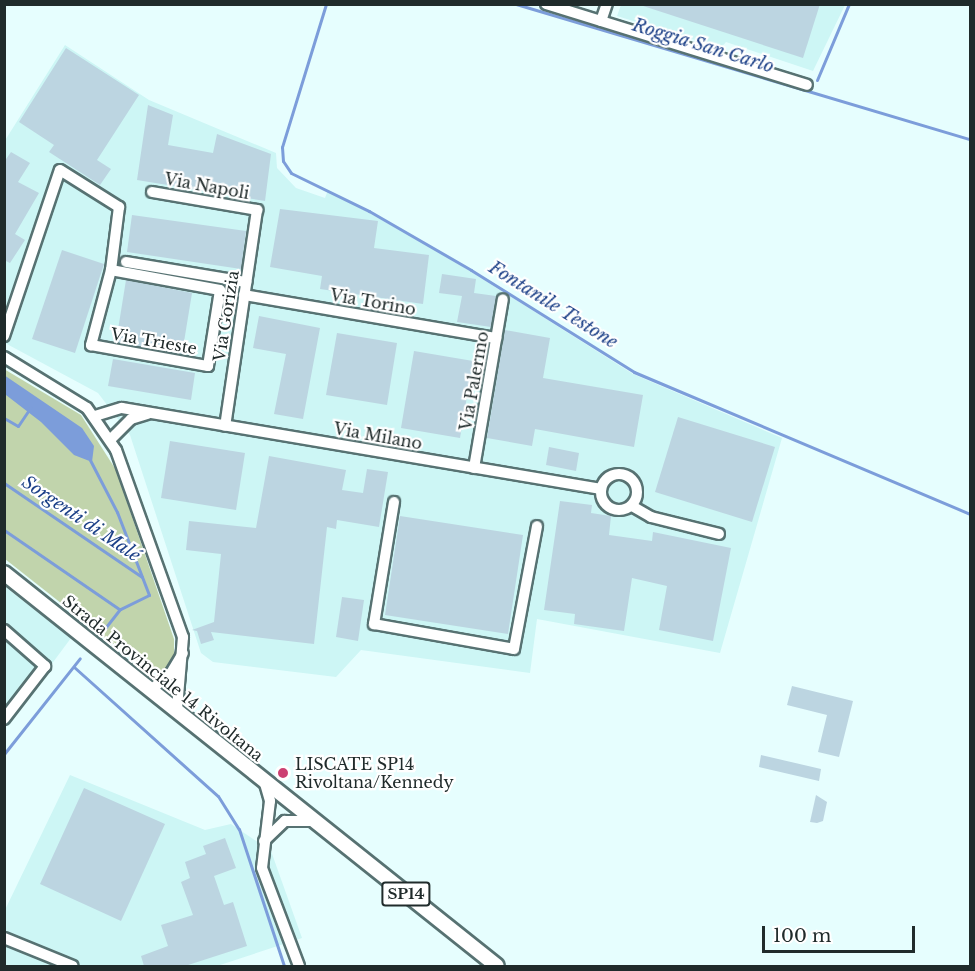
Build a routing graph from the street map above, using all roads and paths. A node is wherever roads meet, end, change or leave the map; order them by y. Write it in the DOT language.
graph roads {
  1 [pos="546,4"];
  2 [pos="607,4"];
  3 [pos="601,21"];
  4 [pos="807,85"];
  5 [pos="152,192"];
  6 [pos="257,210"];
  7 [pos="126,262"];
  8 [pos="111,270"];
  9 [pos="246,282"];
  10 [pos="244,295"];
  11 [pos="503,299"];
  12 [pos="4,336"];
  13 [pos="496,338"];
  14 [pos="4,357"];
  15 [pos="150,414"];
  16 [pos="95,416"];
  17 [pos="225,426"];
  18 [pos="111,440"];
  19 [pos="474,468"];
  20 [pos="601,489"];
  21 [pos="394,502"];
  22 [pos="632,506"];
  23 [pos="537,526"];
  24 [pos="719,534"];
  25 [pos="4,573"];
  26 [pos="4,630"];
  27 [pos="184,650"];
  28 [pos="152,689"];
  29 [pos="177,709"];
  30 [pos="4,719"];
  31 [pos="263,779"];
  32 [pos="315,821"];
  33 [pos="263,844"];
  34 [pos="4,938"];
  35 [pos="73,966"];
  36 [pos="298,966"];
  37 [pos="497,966"];
  1 -- 3 [label="street"];
  2 -- 3 [label="street"];
  3 -- 4 [label="street"];
  5 -- 6 [label="street, Via Napoli"];
  6 -- 9 [label="street, Via Gorizia"];
  7 -- 9 [label="street"];
  8 -- 8 [label="street, Via Trieste"];
  8 -- 12 [label="street, Via Trieste"];
  9 -- 10 [label="street, Via Gorizia"];
  10 -- 13 [label="street, Via Torino"];
  10 -- 17 [label="street, Via Gorizia"];
  11 -- 13 [label="street, Via Palermo"];
  13 -- 19 [label="street, Via Palermo"];
  14 -- 16 [label="street"];
  15 -- 16 [label="street, Via Milano"];
  15 -- 17 [label="street, Via Milano"];
  15 -- 18 [label="street"];
  16 -- 18 [label="street"];
  17 -- 19 [label="street, Via Milano"];
  18 -- 27 [label="street"];
  19 -- 20 [label="street, Via Milano"];
  20 -- 22 [label="street"];
  20 -- 22 [label="street"];
  21 -- 23 [label="street"];
  22 -- 24 [label="street"];
  25 -- 28 [label="main road, Strada Provinciale 14 Rivoltana / SP14"];
  26 -- 30 [label="street"];
  27 -- 28 [label="street"];
  27 -- 29 [label="street"];
  28 -- 29 [label="main road, Strada Provinciale 14 Rivoltana / SP14"];
  29 -- 31 [label="main road, Strada Provinciale 14 Rivoltana / SP14"];
  31 -- 32 [label="main road, Strada Provinciale 14 Rivoltana / SP14"];
  31 -- 33 [label="street"];
  32 -- 33 [label="street"];
  32 -- 37 [label="main road, Strada Provinciale 14 Rivoltana / SP14"];
  33 -- 36 [label="street"];
  34 -- 35 [label="street"];
}
